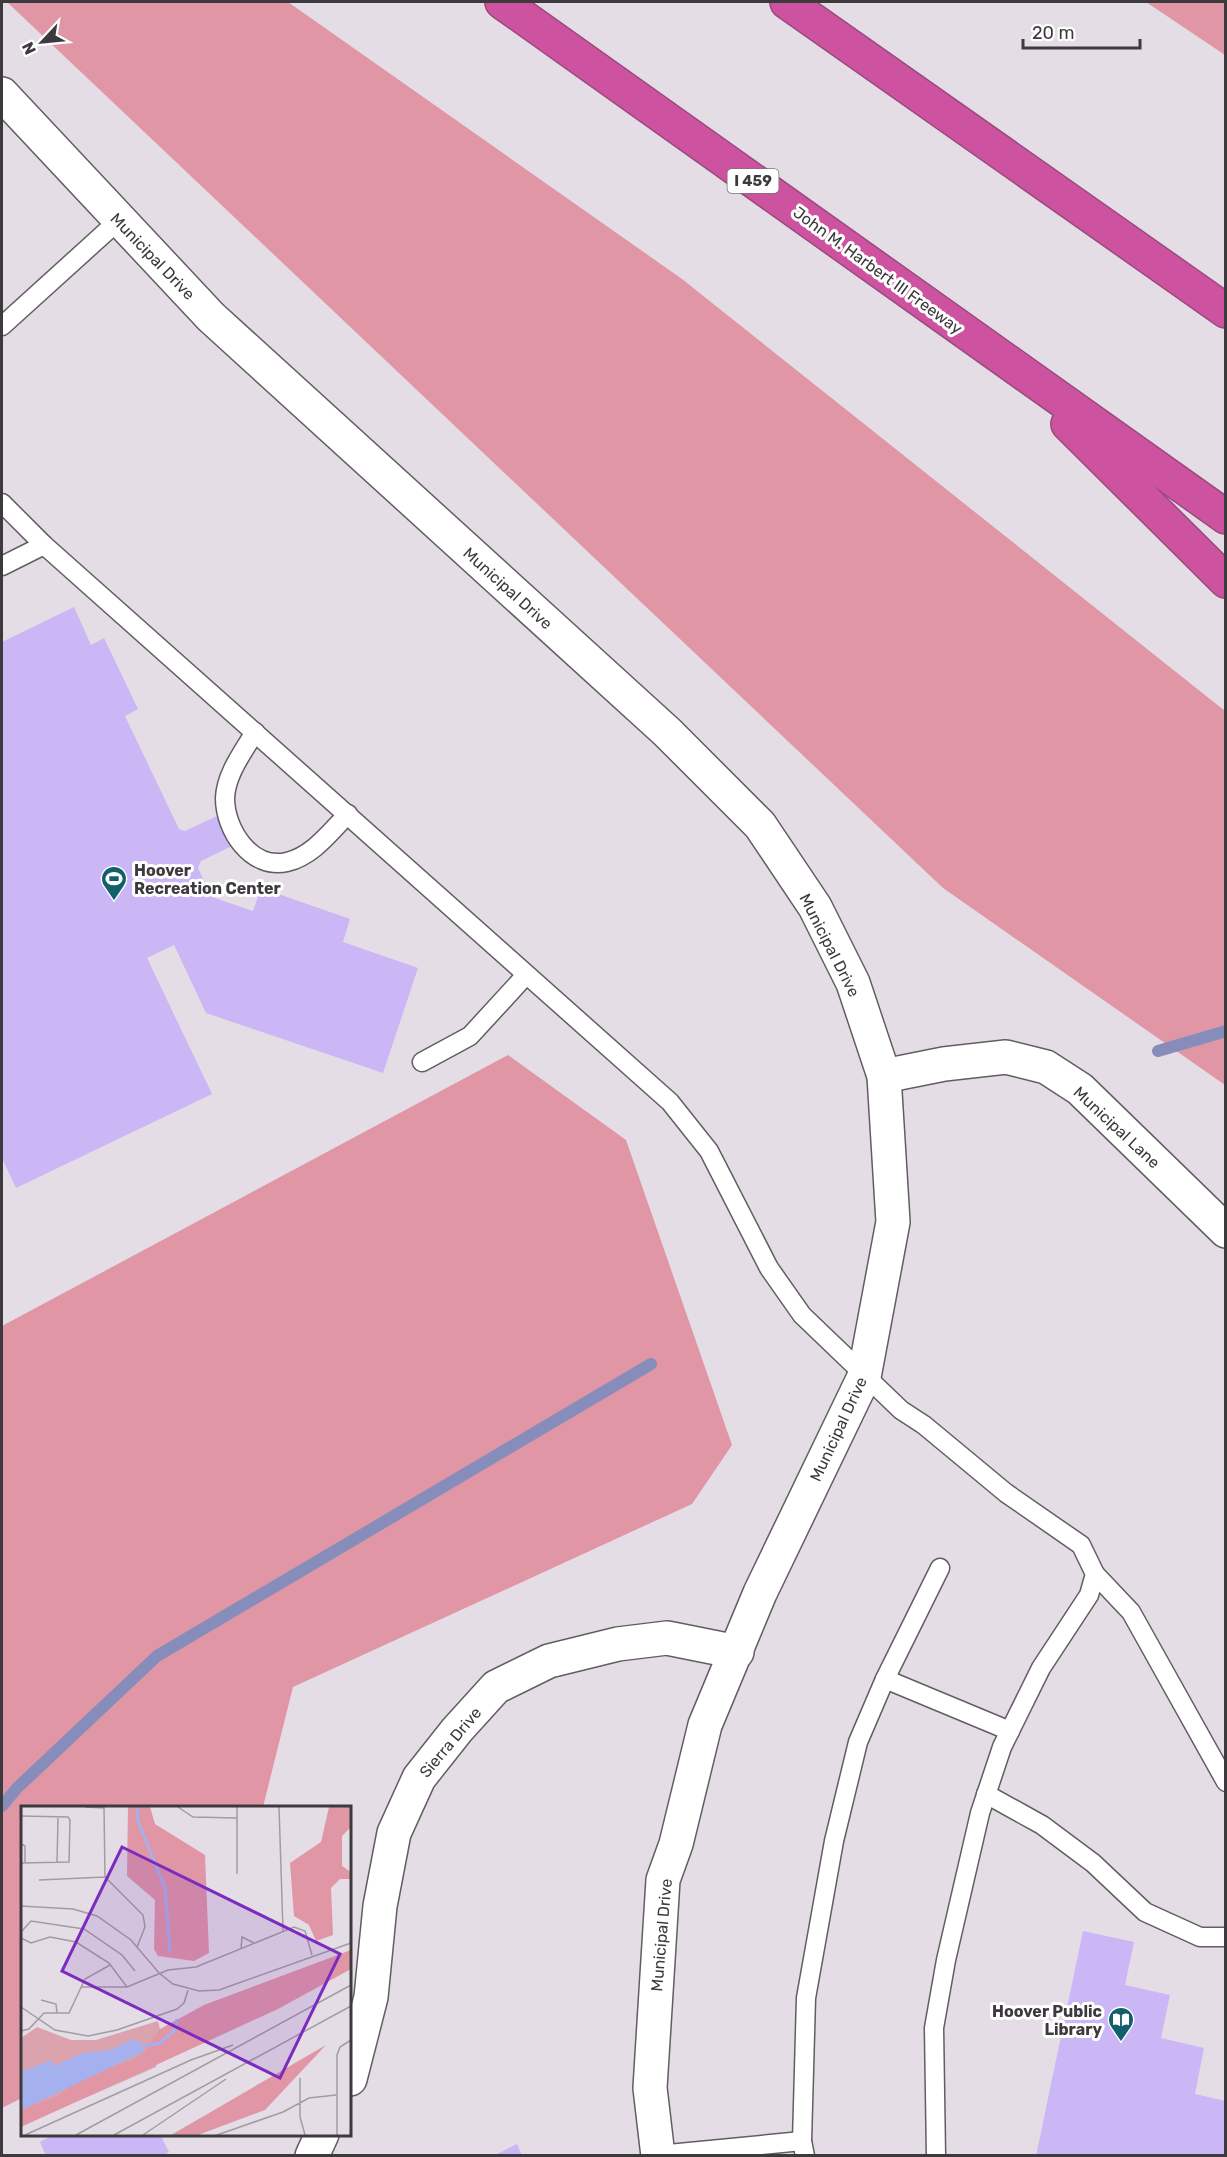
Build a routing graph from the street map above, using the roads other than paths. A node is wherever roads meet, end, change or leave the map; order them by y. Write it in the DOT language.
graph roads {
  1 [pos="502,2"];
  2 [pos="787,2"];
  3 [pos="2,94"];
  4 [pos="118,220"];
  5 [pos="1102,223"];
  6 [pos="1226,294"];
  7 [pos="1226,311"];
  8 [pos="7,320"];
  9 [pos="1003,360"];
  10 [pos="2,503"];
  11 [pos="1226,517"];
  12 [pos="44,545"];
  13 [pos="2,566"];
  14 [pos="1226,581"];
  15 [pos="255,732"];
  16 [pos="348,814"];
  17 [pos="526,975"];
  18 [pos="422,1062"];
  19 [pos="884,1076"];
  20 [pos="1226,1231"];
  21 [pos="864,1377"];
  22 [pos="940,1568"];
  23 [pos="1095,1574"];
  24 [pos="737,1652"];
  25 [pos="885,1679"];
  26 [pos="1010,1731"];
  27 [pos="1226,1782"];
  28 [pos="986,1794"];
  29 [pos="1226,1937"];
  30 [pos="351,2075"];
  31 [pos="321,2136"];
  32 [pos="804,2148"];
  33 [pos="658,2155"];
  34 [pos="312,2156"];
  35 [pos="936,2156"];
  1 -- 9 [label="highway, John M. Harbert III Freeway / I 459"];
  2 -- 5 [label="highway"];
  3 -- 4 [label="street, Municipal Drive"];
  4 -- 8 [label="lane"];
  4 -- 19 [label="street, Municipal Drive"];
  5 -- 6 [label="highway"];
  5 -- 7 [label="highway"];
  9 -- 11 [label="highway, John M. Harbert III Freeway / I 459"];
  9 -- 14 [label="highway"];
  10 -- 12 [label="lane"];
  12 -- 13 [label="lane"];
  12 -- 15 [label="lane"];
  15 -- 16 [label="lane"];
  15 -- 16 [label="lane"];
  16 -- 17 [label="lane"];
  17 -- 18 [label="lane"];
  17 -- 21 [label="lane"];
  19 -- 20 [label="street, Municipal Lane"];
  19 -- 21 [label="street, Municipal Drive"];
  21 -- 23 [label="lane"];
  21 -- 24 [label="street, Municipal Drive"];
  22 -- 25 [label="lane"];
  23 -- 26 [label="lane"];
  23 -- 27 [label="lane"];
  24 -- 30 [label="street, Sierra Drive"];
  24 -- 33 [label="street, Municipal Drive"];
  25 -- 26 [label="lane"];
  25 -- 32 [label="lane"];
  26 -- 28 [label="lane"];
  28 -- 29 [label="lane"];
  28 -- 35 [label="lane"];
  31 -- 34 [label="street"];
  32 -- 33 [label="lane"];
}
